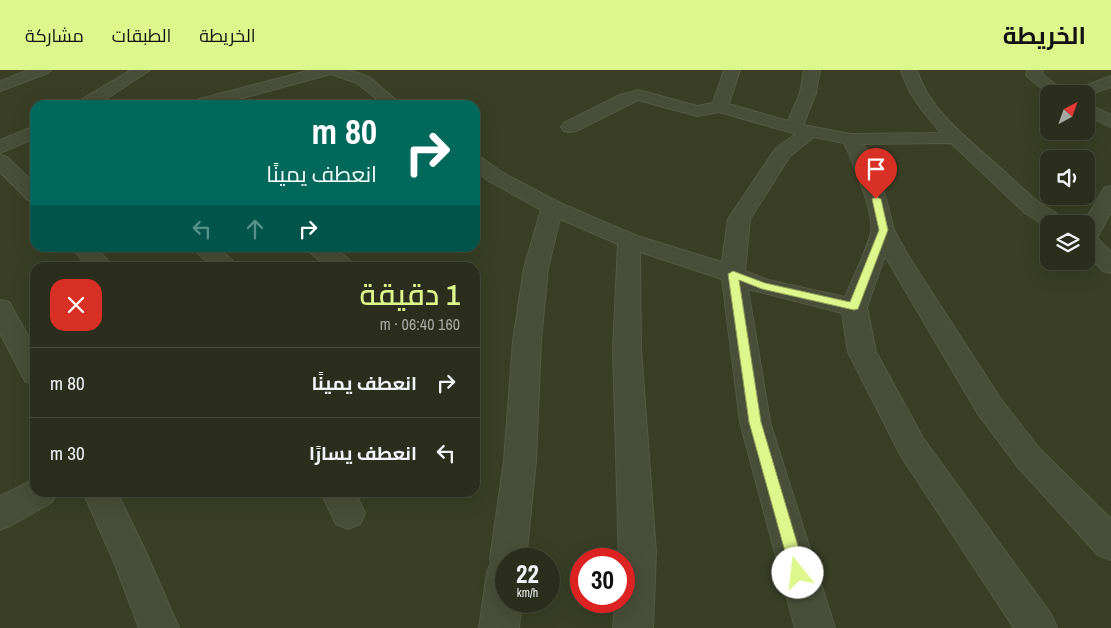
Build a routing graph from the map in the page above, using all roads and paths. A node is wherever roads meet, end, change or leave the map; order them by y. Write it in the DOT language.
graph roads {
  1 [pos="43,70"];
  2 [pos="142,70"];
  3 [pos="328,70"];
  4 [pos="334,70"];
  5 [pos="732,70"];
  6 [pos="812,70"];
  7 [pos="909,70"];
  8 [pos="1035,70"];
  9 [pos="1111,81"];
  10 [pos="1048,85"];
  11 [pos="0,86"];
  12 [pos="1095,87"];
  13 [pos="94,100"];
  14 [pos="217,100"];
  15 [pos="388,100"];
  16 [pos="720,107"];
  17 [pos="1095,113"];
  18 [pos="1111,122"];
  19 [pos="570,126"];
  20 [pos="802,130"];
  21 [pos="30,133"];
  22 [pos="956,138"];
  23 [pos="851,139"];
  24 [pos="0,147"];
  25 [pos="0,161"];
  26 [pos="480,166"];
  27 [pos="30,191"];
  28 [pos="1111,192"];
  29 [pos="552,208"];
  30 [pos="1044,215"];
  31 [pos="1095,222"];
  32 [pos="884,230"];
  33 [pos="629,241"];
  34 [pos="1095,249"];
  35 [pos="88,252"];
  36 [pos="209,252"];
  37 [pos="322,252"];
  38 [pos="97,262"];
  39 [pos="222,262"];
  40 [pos="336,262"];
  41 [pos="1111,266"];
  42 [pos="733,274"];
  43 [pos="854,307"];
  44 [pos="0,308"];
  45 [pos="30,365"];
  46 [pos="31,497"];
  47 [pos="102,497"];
  48 [pos="0,514"];
  49 [pos="1111,543"];
  50 [pos="509,548"];
  51 [pos="501,613"];
  52 [pos="158,628"];
  53 [pos="499,628"];
  54 [pos="633,628"];
  55 [pos="815,628"];
  56 [pos="1037,628"];
  1 -- 11 [label="street"];
  2 -- 13 [label="street"];
  3 -- 14 [label="street"];
  4 -- 15 [label="street"];
  5 -- 16 [label="street"];
  6 -- 20 [label="street"];
  7 -- 22 [label="street"];
  8 -- 10 [label="street"];
  9 -- 12 [label="street"];
  16 -- 19 [label="street"];
  16 -- 20 [label="street"];
  17 -- 18 [label="street"];
  20 -- 23 [label="street"];
  20 -- 42 [label="street"];
  21 -- 24 [label="street"];
  22 -- 23 [label="street"];
  22 -- 30 [label="street"];
  23 -- 32 [label="street"];
  25 -- 27 [label="street"];
  26 -- 29 [label="street"];
  28 -- 31 [label="street"];
  29 -- 33 [label="street"];
  29 -- 50 [label="street"];
  32 -- 43 [label="street"];
  32 -- 49 [label="street"];
  33 -- 42 [label="street"];
  33 -- 54 [label="street"];
  34 -- 41 [label="street"];
  35 -- 38 [label="street"];
  36 -- 39 [label="street"];
  37 -- 40 [label="street"];
  42 -- 43 [label="street"];
  42 -- 55 [label="street"];
  43 -- 56 [label="street"];
  44 -- 45 [label="street"];
  46 -- 48 [label="street"];
  47 -- 52 [label="street"];
  51 -- 53 [label="street"];
}
